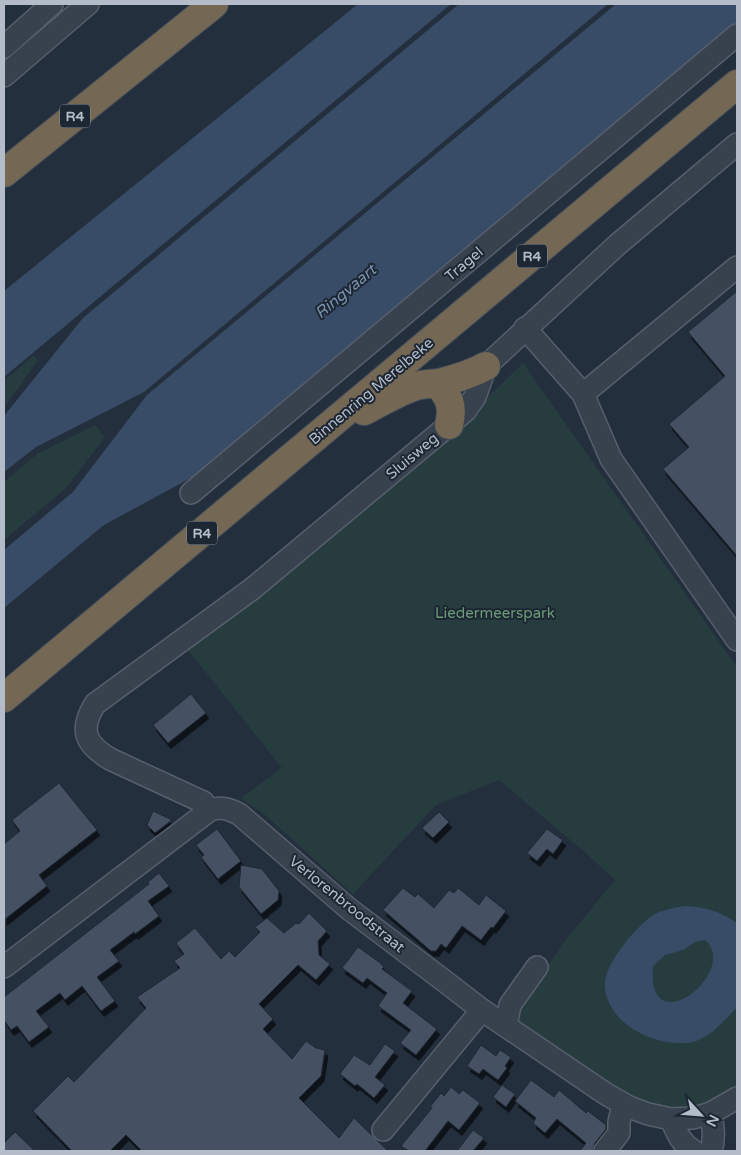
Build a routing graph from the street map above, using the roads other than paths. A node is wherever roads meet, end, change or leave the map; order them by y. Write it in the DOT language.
graph roads {
  1 [pos="52,4"];
  2 [pos="88,4"];
  3 [pos="186,4"];
  4 [pos="214,4"];
  5 [pos="737,35"];
  6 [pos="4,47"];
  7 [pos="146,59"];
  8 [pos="4,76"];
  9 [pos="737,84"];
  10 [pos="737,144"];
  11 [pos="4,173"];
  12 [pos="737,267"];
  13 [pos="525,328"];
  14 [pos="486,366"];
  15 [pos="438,383"];
  16 [pos="583,394"];
  17 [pos="450,424"];
  18 [pos="326,428"];
  19 [pos="192,493"];
  20 [pos="737,640"];
  21 [pos="4,698"];
  22 [pos="210,810"];
  23 [pos="4,967"];
  24 [pos="537,967"];
  25 [pos="482,1010"];
  26 [pos="506,1026"];
  27 [pos="737,1098"];
  28 [pos="624,1104"];
  29 [pos="711,1113"];
  30 [pos="671,1119"];
  31 [pos="383,1130"];
  32 [pos="605,1151"];
  33 [pos="694,1151"];
  34 [pos="711,1151"];
  1 -- 6 [label="street"];
  2 -- 8 [label="street"];
  3 -- 7 [label="highway"];
  4 -- 7 [label="highway, R4"];
  5 -- 19 [label="street, Tragel"];
  7 -- 11 [label="highway, R4"];
  9 -- 18 [label="highway, Binnenring Merelbeke / R4"];
  10 -- 13 [label="street, Sluisweg / R4"];
  12 -- 16 [label="street"];
  13 -- 14 [label="street, Sluisweg / R4"];
  13 -- 16 [label="street"];
  14 -- 15 [label="highway, R4"];
  14 -- 17 [label="street, Sluisweg"];
  15 -- 17 [label="highway"];
  15 -- 18 [label="highway, R4"];
  16 -- 20 [label="street"];
  17 -- 22 [label="street, Sluisweg"];
  18 -- 21 [label="highway, Binnenring Merelbeke / R4"];
  22 -- 23 [label="street"];
  22 -- 25 [label="street, Verlorenbroodstraat"];
  24 -- 26 [label="street"];
  25 -- 26 [label="street, Verlorenbroodstraat"];
  25 -- 31 [label="street"];
  26 -- 28 [label="street, Verlorenbroodstraat"];
  27 -- 29 [label="street, Verlorenbroodstraat"];
  28 -- 30 [label="street, Verlorenbroodstraat"];
  28 -- 32 [label="street"];
  29 -- 30 [label="street, Verlorenbroodstraat"];
  29 -- 34 [label="street"];
  30 -- 33 [label="street"];
}
